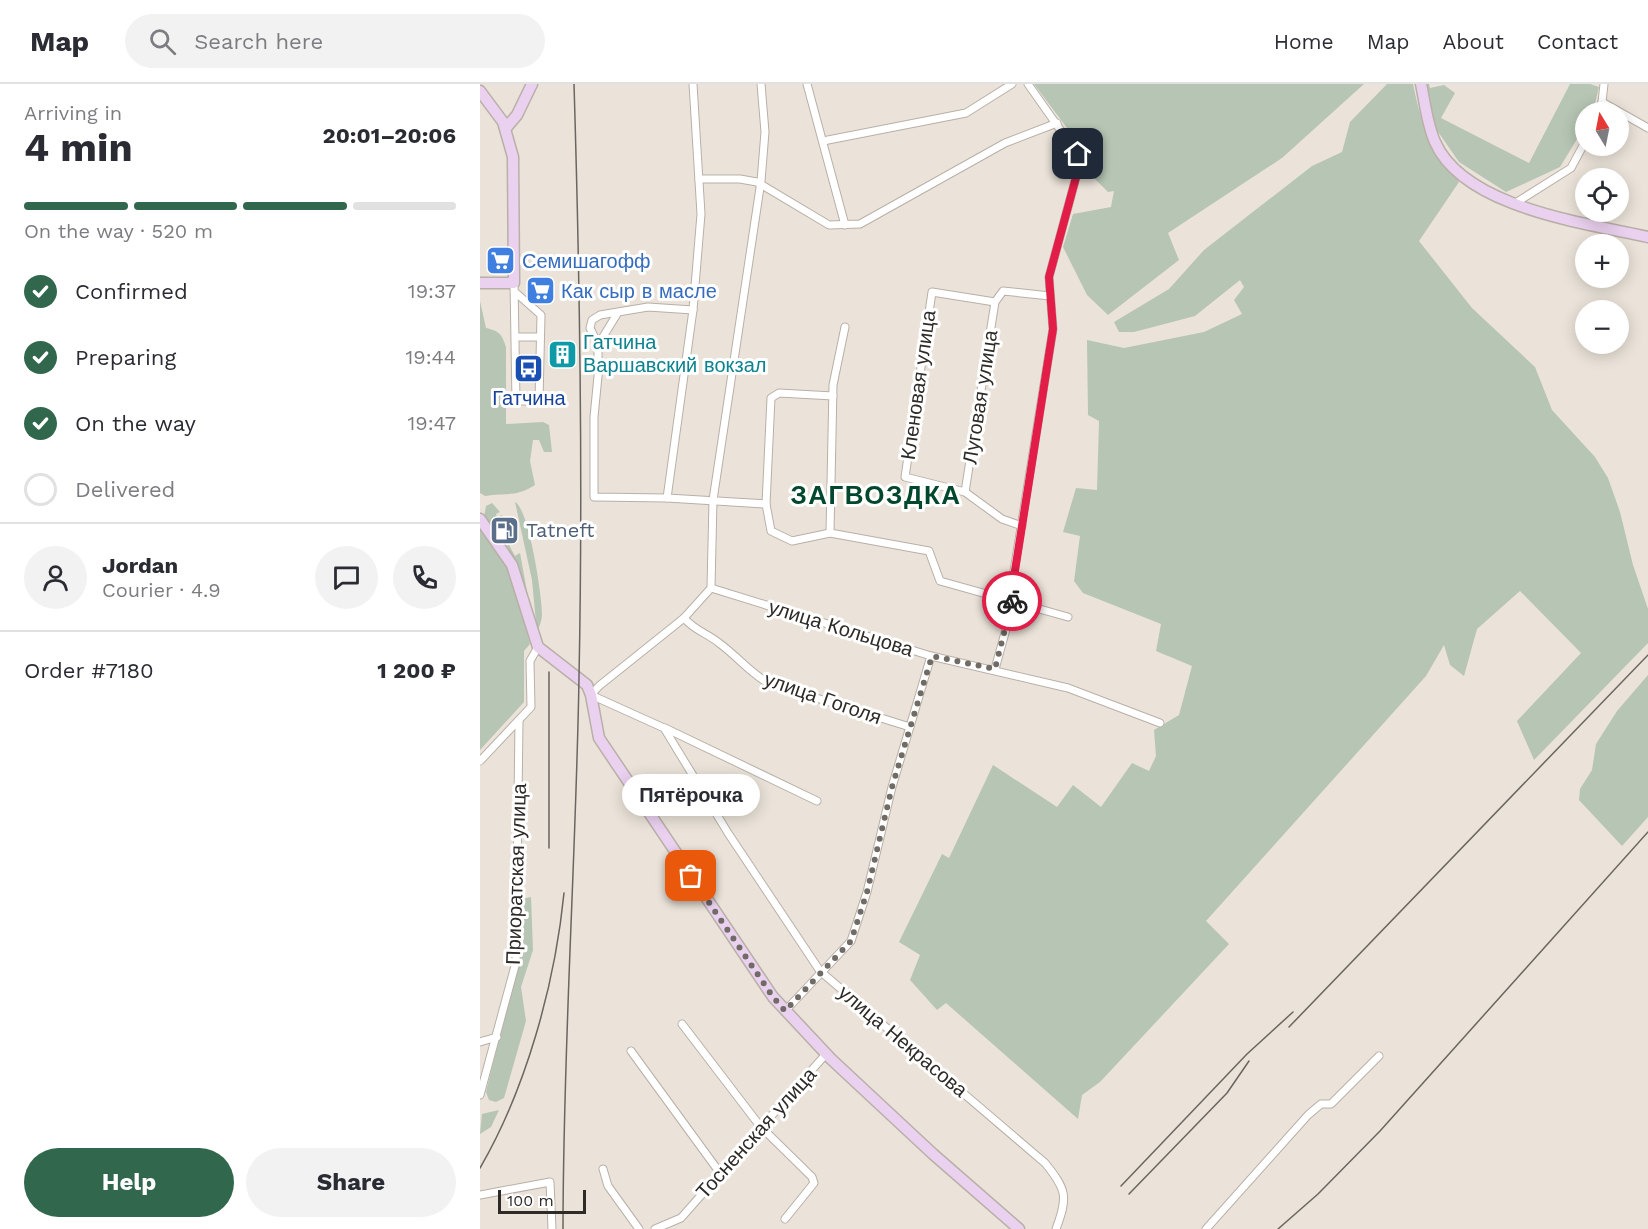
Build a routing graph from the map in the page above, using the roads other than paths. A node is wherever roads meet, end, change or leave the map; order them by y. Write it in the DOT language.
graph roads {
  1 [pos="532,84"];
  2 [pos="693,84"];
  3 [pos="761,84"];
  4 [pos="807,84"];
  5 [pos="1012,84"];
  6 [pos="1028,84"];
  7 [pos="1421,84"];
  8 [pos="1604,84"];
  9 [pos="480,91"];
  10 [pos="1602,102"];
  11 [pos="1629,117"];
  12 [pos="1056,123"];
  13 [pos="506,128"];
  14 [pos="1648,128"];
  15 [pos="823,141"];
  16 [pos="1577,156"];
  17 [pos="699,179"];
  18 [pos="761,184"];
  19 [pos="1513,205"];
  20 [pos="845,225"];
  21 [pos="1648,237"];
  22 [pos="480,283"];
  23 [pos="514,287"];
  24 [pos="1050,296"];
  25 [pos="995,302"];
  26 [pos="693,310"];
  27 [pos="616,314"];
  28 [pos="606,315"];
  29 [pos="612,322"];
  30 [pos="845,327"];
  31 [pos="516,337"];
  32 [pos="540,337"];
  33 [pos="598,345"];
  34 [pos="833,396"];
  35 [pos="965,492"];
  36 [pos="667,498"];
  37 [pos="713,500"];
  38 [pos="766,504"];
  39 [pos="480,519"];
  40 [pos="1022,526"];
  41 [pos="830,533"];
  42 [pos="711,588"];
  43 [pos="1013,604"];
  44 [pos="1068,617"];
  45 [pos="684,618"];
  46 [pos="537,647"];
  47 [pos="932,656"];
  48 [pos="995,669"];
  49 [pos="591,695"];
  50 [pos="519,721"];
  51 [pos="1160,723"];
  52 [pos="910,727"];
  53 [pos="664,728"];
  54 [pos="480,761"];
  55 [pos="817,801"];
  56 [pos="820,971"];
  57 [pos="785,1011"];
  58 [pos="682,1024"];
  59 [pos="497,1037"];
  60 [pos="480,1042"];
  61 [pos="631,1051"];
  62 [pos="826,1054"];
  63 [pos="1379,1056"];
  64 [pos="480,1095"];
  65 [pos="760,1126"];
  66 [pos="603,1169"];
  67 [pos="720,1173"];
  68 [pos="480,1195"];
  69 [pos="785,1219"];
  70 [pos="552,1229"];
  71 [pos="639,1229"];
  72 [pos="655,1229"];
  73 [pos="1019,1229"];
  74 [pos="1056,1229"];
  75 [pos="1206,1229"];
  1 -- 13 [label="main road"];
  2 -- 17 [label="street"];
  3 -- 18 [label="street"];
  4 -- 15 [label="street"];
  5 -- 15 [label="street"];
  6 -- 12 [label="street"];
  7 -- 19 [label="main road"];
  8 -- 10 [label="street"];
  9 -- 13 [label="main road"];
  11 -- 14 [label="street"];
  12 -- 20 [label="street"];
  12 -- 24 [label="street"];
  13 -- 23 [label="main road"];
  15 -- 20 [label="street"];
  16 -- 19 [label="street"];
  17 -- 18 [label="street"];
  17 -- 26 [label="street"];
  18 -- 20 [label="street"];
  18 -- 37 [label="street"];
  19 -- 21 [label="main road"];
  22 -- 23 [label="main road"];
  23 -- 31 [label="street"];
  23 -- 32 [label="street"];
  24 -- 25 [label="street"];
  24 -- 40 [label="street"];
  25 -- 35 [label="street, Луговая улица"];
  25 -- 35 [label="street, Кленовая улица"];
  26 -- 27 [label="street"];
  26 -- 36 [label="street"];
  27 -- 28 [label="street"];
  27 -- 29 [label="street"];
  28 -- 29 [label="street"];
  28 -- 33 [label="street"];
  29 -- 33 [label="street"];
  30 -- 34 [label="street"];
  31 -- 32 [label="street"];
  31 -- 32 [label="street"];
  33 -- 36 [label="street"];
  34 -- 38 [label="street"];
  34 -- 41 [label="street"];
  35 -- 40 [label="street"];
  36 -- 37 [label="street"];
  37 -- 38 [label="street"];
  37 -- 42 [label="street"];
  38 -- 41 [label="street"];
  39 -- 46 [label="main road"];
  40 -- 43 [label="street"];
  41 -- 43 [label="street"];
  42 -- 45 [label="street"];
  42 -- 47 [label="street, улица Кольцова"];
  43 -- 44 [label="street"];
  43 -- 48 [label="street"];
  45 -- 49 [label="street"];
  45 -- 52 [label="street, улица Гоголя"];
  46 -- 49 [label="main road"];
  46 -- 50 [label="street"];
  47 -- 48 [label="street, улица Кольцова"];
  47 -- 52 [label="street"];
  48 -- 51 [label="street, улица Кольцова"];
  49 -- 53 [label="street"];
  49 -- 57 [label="main road"];
  50 -- 54 [label="street"];
  50 -- 59 [label="street, Приоратская улица"];
  52 -- 56 [label="street"];
  53 -- 55 [label="street"];
  53 -- 56 [label="street, улица Некрасова"];
  56 -- 57 [label="street"];
  56 -- 74 [label="street, улица Некрасова"];
  57 -- 62 [label="main road"];
  58 -- 65 [label="street"];
  59 -- 60 [label="street"];
  59 -- 64 [label="street, Приоратская улица"];
  61 -- 67 [label="street"];
  62 -- 65 [label="street, Тосненская улица"];
  62 -- 73 [label="main road"];
  63 -- 75 [label="street"];
  65 -- 67 [label="street, Тосненская улица"];
  65 -- 69 [label="street"];
  66 -- 71 [label="street"];
  67 -- 72 [label="street, Тосненская улица"];
  68 -- 70 [label="street"];
}
